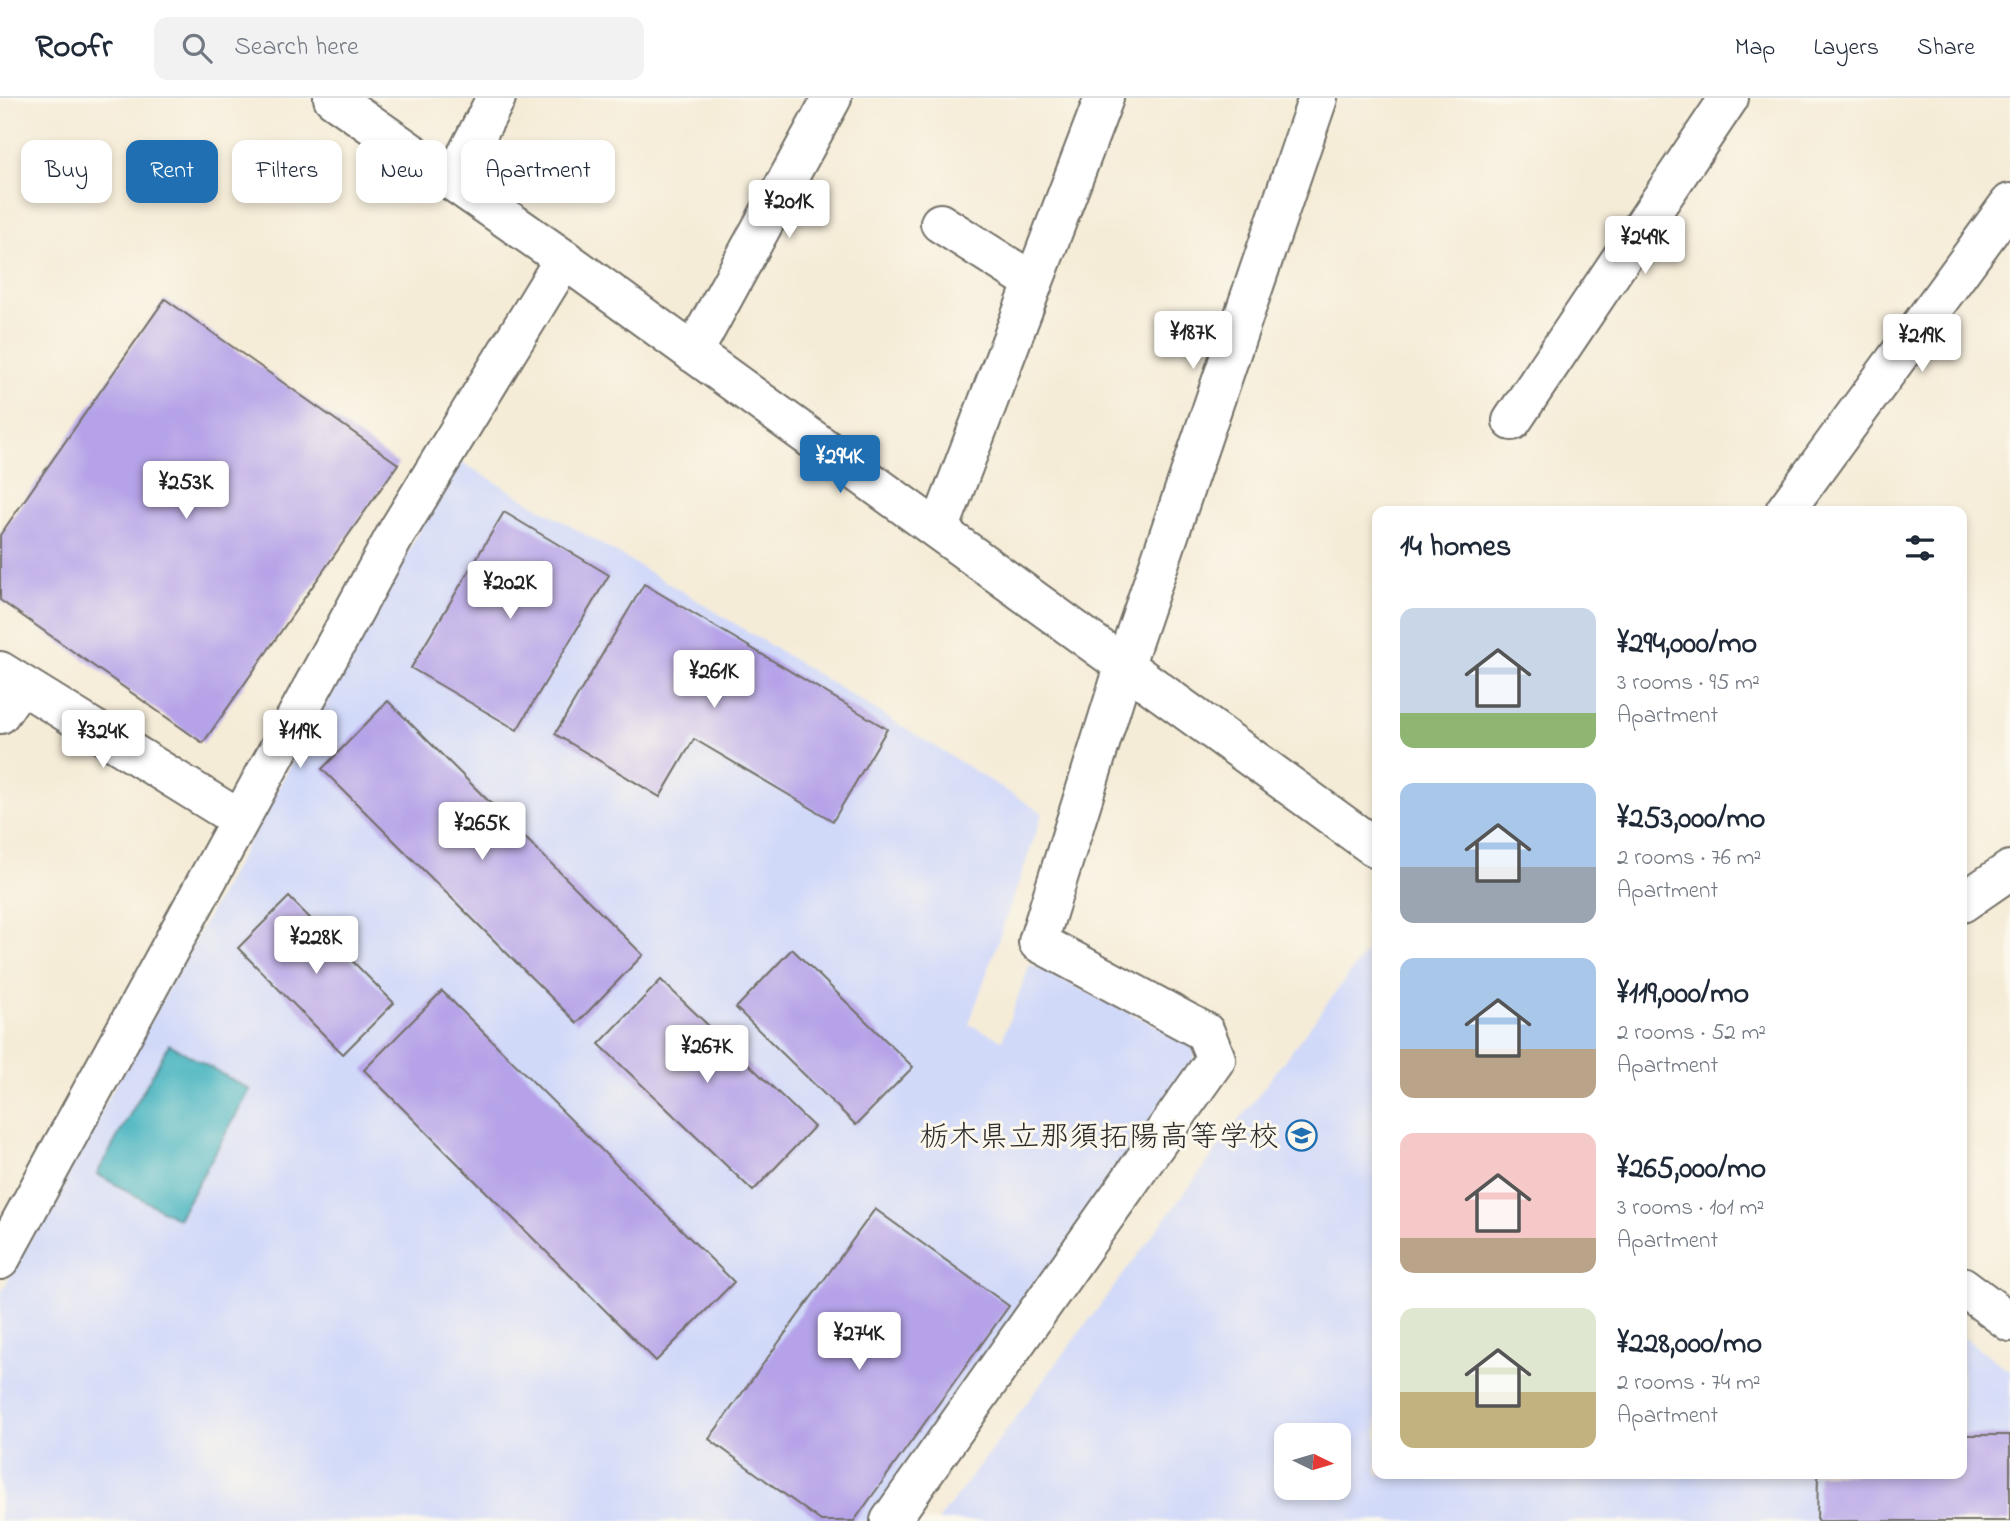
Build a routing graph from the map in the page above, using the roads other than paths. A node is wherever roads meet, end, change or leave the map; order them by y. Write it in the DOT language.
graph roads {
  1 [pos="333,98"];
  2 [pos="496,98"];
  3 [pos="832,98"];
  4 [pos="1104,98"];
  5 [pos="1318,98"];
  6 [pos="1729,98"];
  7 [pos="453,181"];
  8 [pos="2010,203"];
  9 [pos="940,223"];
  10 [pos="564,259"];
  11 [pos="1033,282"];
  12 [pos="693,353"];
  13 [pos="1512,421"];
  14 [pos="1789,506"];
  15 [pos="939,530"];
  16 [pos="1125,664"];
  17 [pos="7,690"];
  18 [pos="239,818"];
  19 [pos="1372,845"];
  20 [pos="2010,870"];
  21 [pos="1967,900"];
  22 [pos="0,1260"];
  23 [pos="1967,1290"];
  24 [pos="2010,1322"];
  25 [pos="890,1521"];
  1 -- 7 [label="street"];
  2 -- 7 [label="street"];
  3 -- 12 [label="street"];
  4 -- 11 [label="street"];
  5 -- 16 [label="street"];
  6 -- 13 [label="street"];
  7 -- 10 [label="street"];
  8 -- 14 [label="street"];
  9 -- 11 [label="street"];
  10 -- 12 [label="street"];
  10 -- 18 [label="street"];
  11 -- 15 [label="street"];
  12 -- 15 [label="street"];
  15 -- 16 [label="street"];
  16 -- 19 [label="street"];
  16 -- 25 [label="street"];
  17 -- 18 [label="street"];
  18 -- 22 [label="street"];
  20 -- 21 [label="street"];
  23 -- 24 [label="street"];
}
